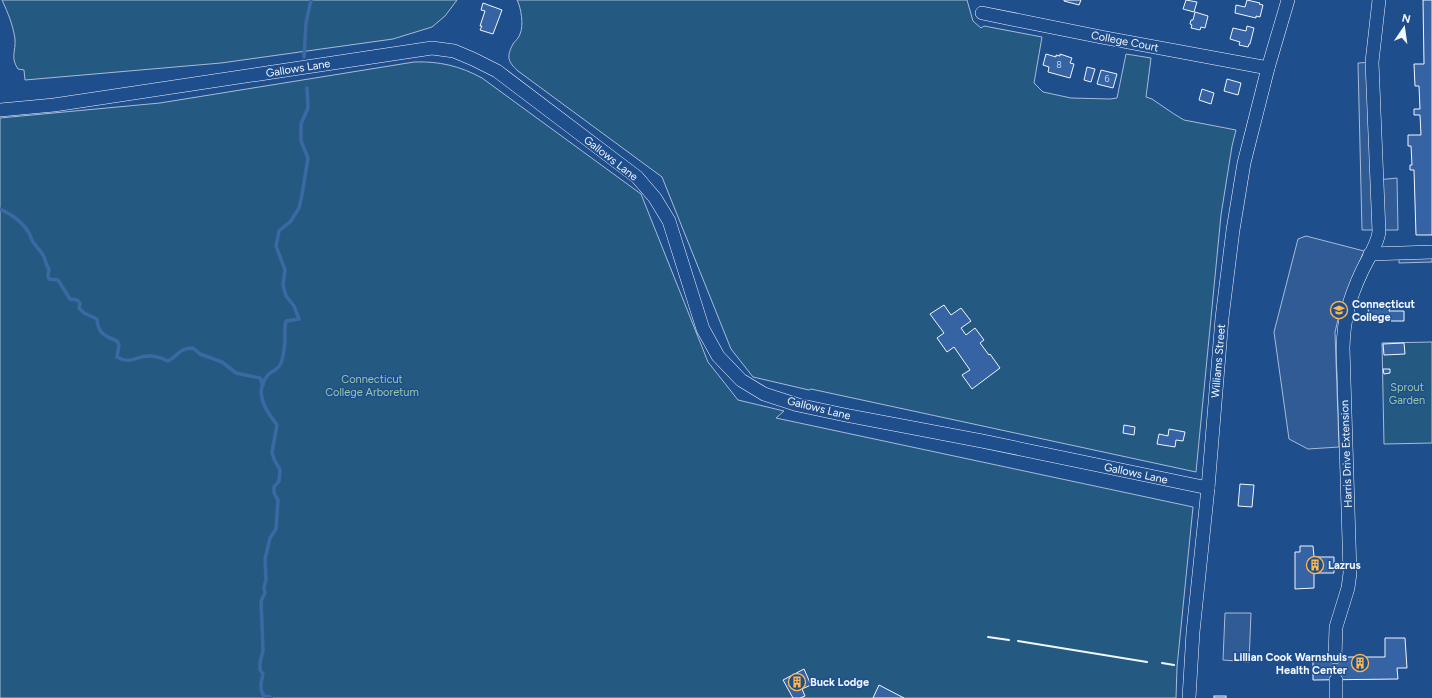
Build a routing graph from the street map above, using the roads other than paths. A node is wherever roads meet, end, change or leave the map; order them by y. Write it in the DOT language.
graph roads {
  1 [pos="1288,0"];
  2 [pos="1379,0"];
  3 [pos="982,13"];
  4 [pos="1268,68"];
  5 [pos="0,110"];
  6 [pos="1432,252"];
  7 [pos="1370,254"];
  8 [pos="1208,488"];
  9 [pos="1335,657"];
  10 [pos="1336,680"];
  11 [pos="1189,698"];
  12 [pos="1336,698"];
  1 -- 4 [label="street, Williams Street"];
  2 -- 7 [label="street, Harris Drive Extension"];
  3 -- 4 [label="street, College Court"];
  4 -- 8 [label="street, Williams Street"];
  5 -- 8 [label="street, Gallows Lane"];
  6 -- 7 [label="street"];
  7 -- 9 [label="street, Harris Drive Extension"];
  8 -- 11 [label="street, Williams Street"];
  10 -- 12 [label="street"];
}
